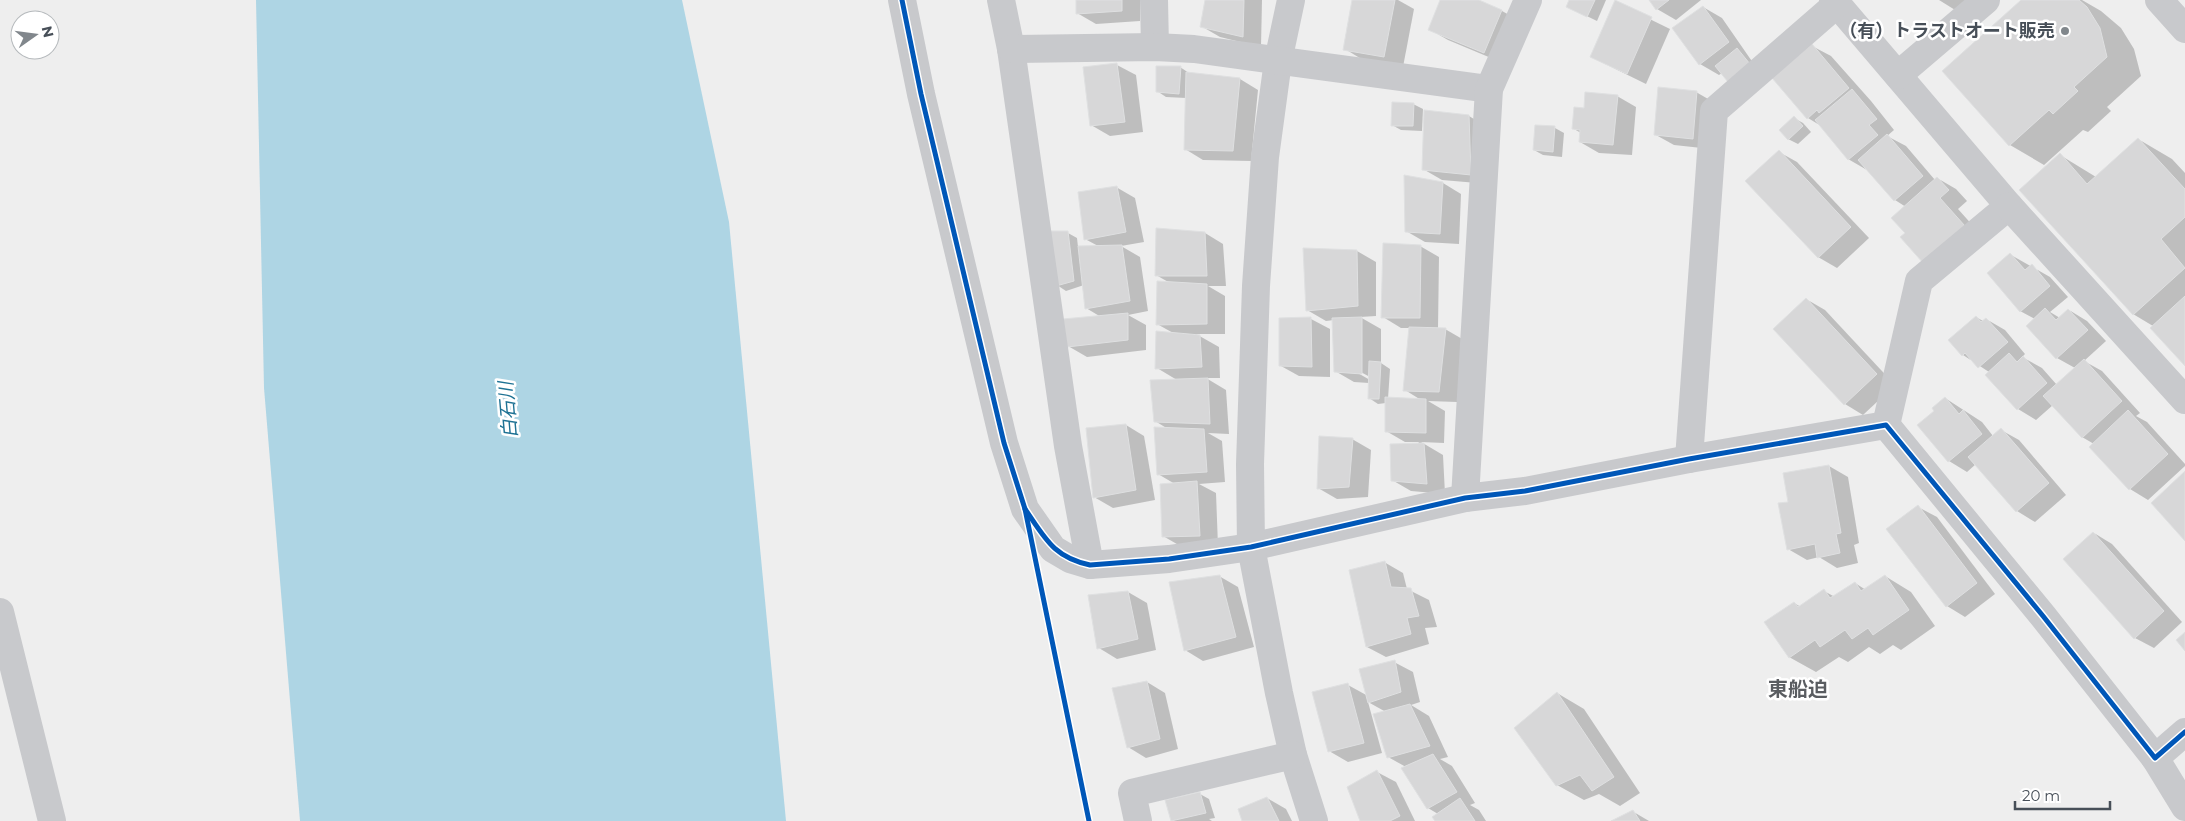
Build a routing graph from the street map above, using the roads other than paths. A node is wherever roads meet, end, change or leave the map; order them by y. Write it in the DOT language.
graph roads {
  1 [pos="902,0"];
  2 [pos="1001,0"];
  3 [pos="1154,0"];
  4 [pos="1291,0"];
  5 [pos="1528,0"];
  6 [pos="1986,0"];
  7 [pos="2158,0"];
  8 [pos="1835,2"];
  9 [pos="2185,29"];
  10 [pos="1155,47"];
  11 [pos="1010,48"];
  12 [pos="1278,61"];
  13 [pos="1898,75"];
  14 [pos="1489,89"];
  15 [pos="2009,206"];
  16 [pos="2185,400"];
  17 [pos="1886,425"];
  18 [pos="1689,459"];
  19 [pos="1465,498"];
  20 [pos="1251,547"];
  21 [pos="1090,565"];
  22 [pos="0,612"];
  23 [pos="2185,732"];
  24 [pos="1293,755"];
  25 [pos="2155,758"];
  26 [pos="2185,807"];
  27 [pos="52,821"];
  28 [pos="1138,821"];
  29 [pos="1314,821"];
  1 -- 21 [label="street"];
  2 -- 11 [label="street"];
  3 -- 10 [label="street"];
  4 -- 12 [label="street"];
  5 -- 14 [label="street"];
  6 -- 13 [label="street"];
  7 -- 9 [label="street"];
  8 -- 13 [label="street"];
  8 -- 18 [label="street"];
  10 -- 11 [label="street"];
  10 -- 12 [label="street"];
  11 -- 21 [label="street"];
  12 -- 14 [label="street"];
  12 -- 20 [label="street"];
  13 -- 15 [label="street"];
  14 -- 19 [label="street"];
  15 -- 16 [label="street"];
  15 -- 17 [label="street"];
  17 -- 18 [label="street"];
  17 -- 25 [label="street"];
  18 -- 19 [label="street"];
  19 -- 20 [label="street"];
  20 -- 21 [label="street"];
  20 -- 24 [label="street"];
  22 -- 27 [label="street"];
  23 -- 25 [label="street"];
  24 -- 28 [label="street"];
  24 -- 29 [label="street"];
  25 -- 26 [label="street"];
}
